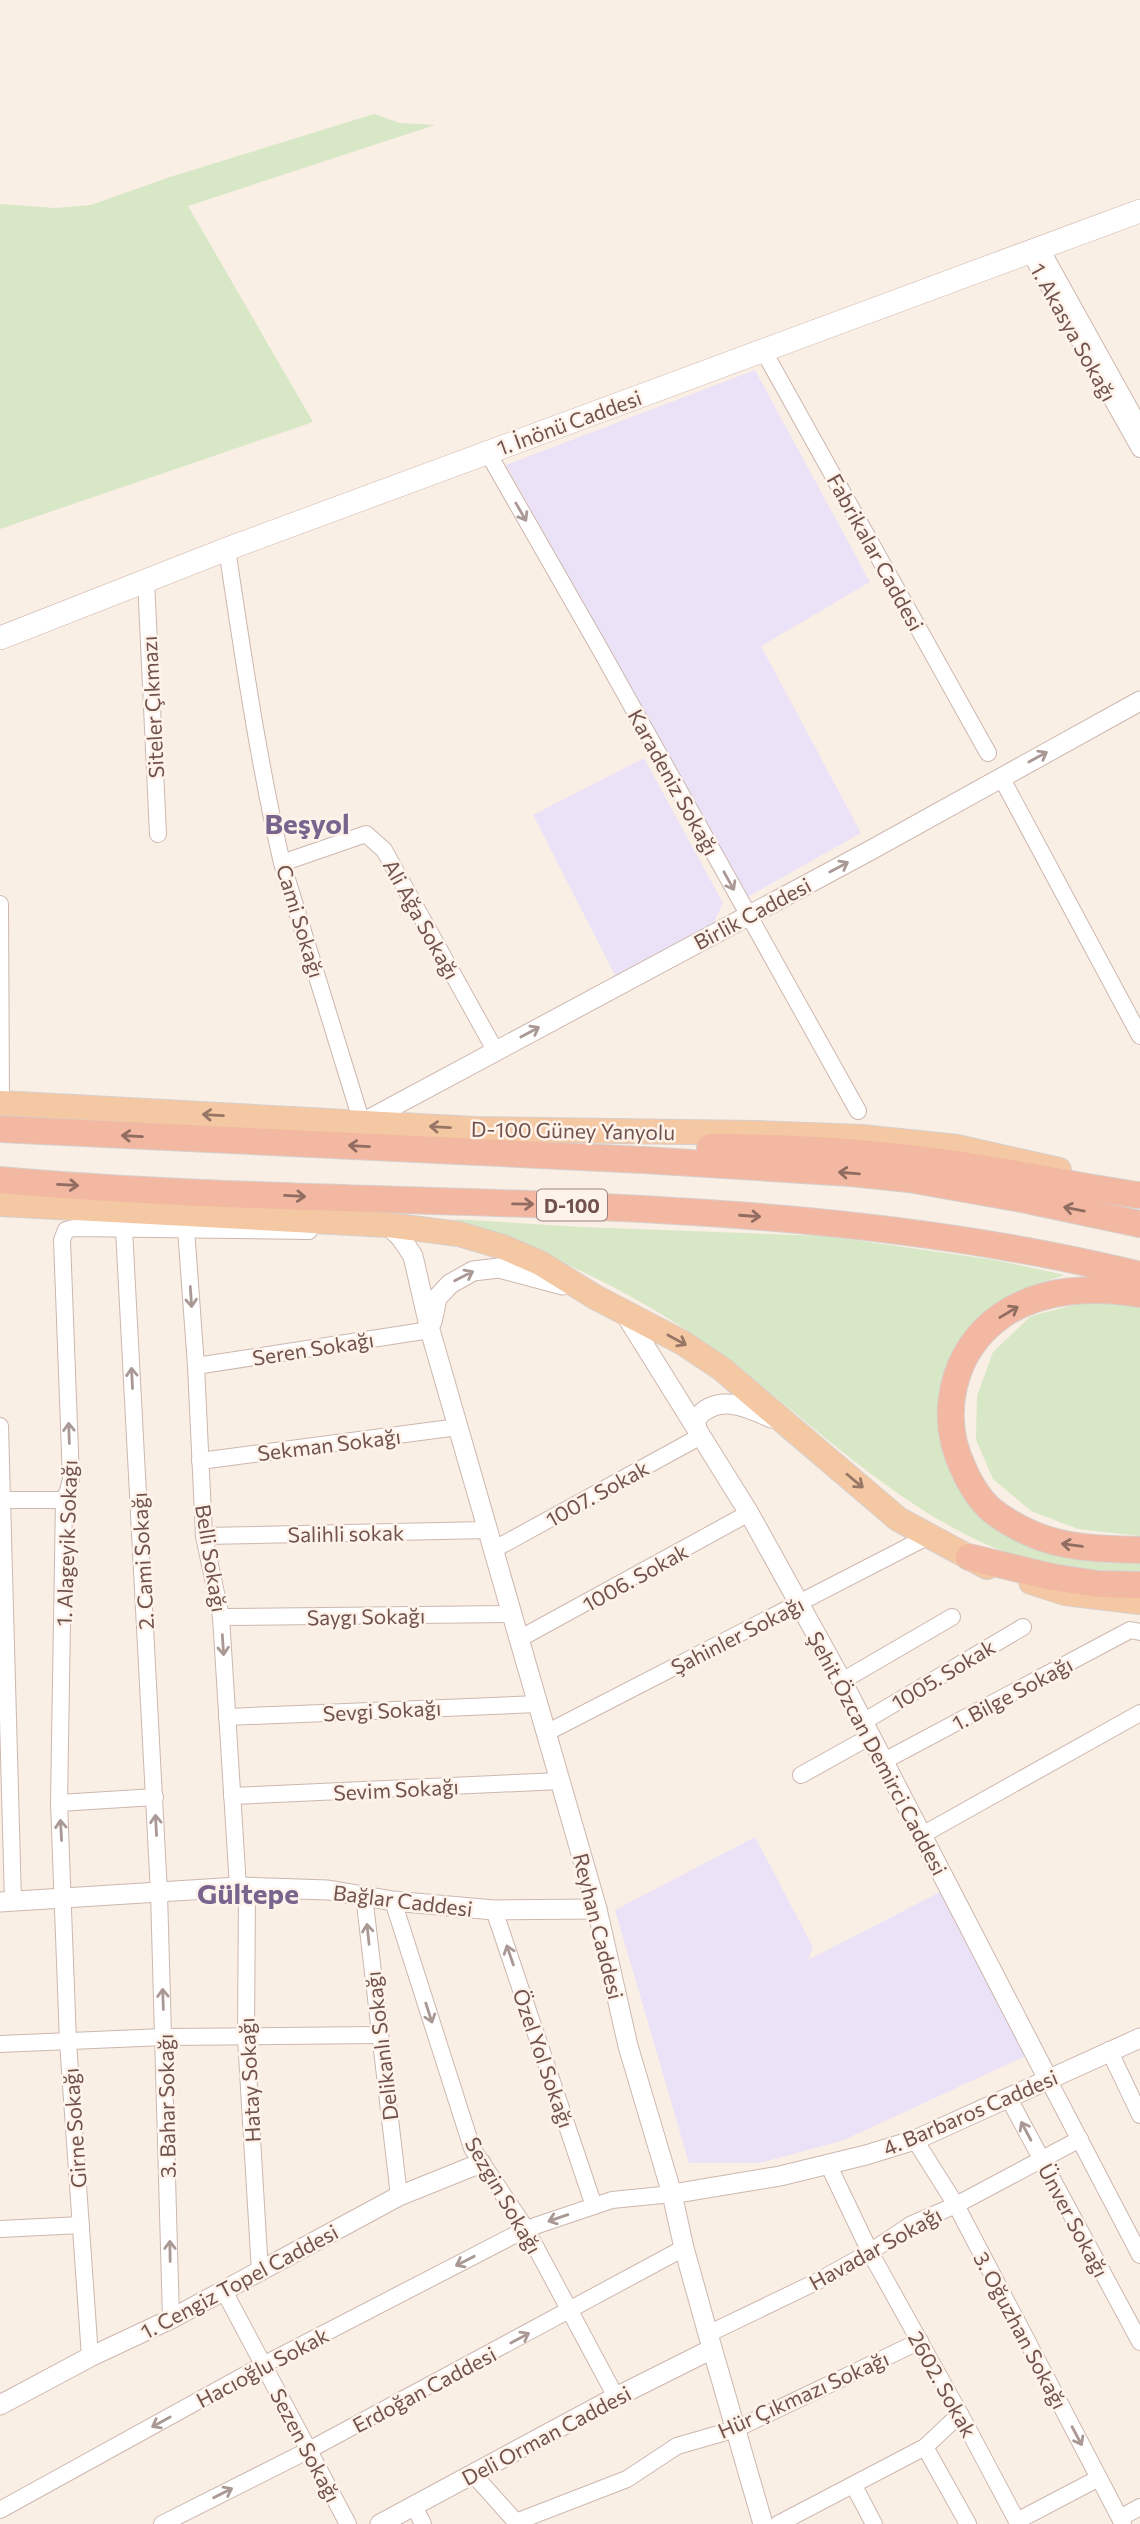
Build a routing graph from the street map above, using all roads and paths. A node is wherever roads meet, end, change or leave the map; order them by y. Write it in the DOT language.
graph roads {
  1 [pos="1140,211"];
  2 [pos="1035,249"];
  3 [pos="763,350"];
  4 [pos="1140,427"];
  5 [pos="1140,449"];
  6 [pos="488,453"];
  7 [pos="227,550"];
  8 [pos="146,580"];
  9 [pos="0,638"];
  10 [pos="1140,701"];
  11 [pos="988,753"];
  12 [pos="1002,777"];
  13 [pos="158,834"];
  14 [pos="282,863"];
  15 [pos="0,904"];
  16 [pos="748,916"];
  17 [pos="1140,1036"];
  18 [pos="495,1050"];
  19 [pos="0,1103"];
  20 [pos="858,1111"];
  21 [pos="362,1123"];
  22 [pos="0,1129"];
  23 [pos="574,1157"];
  24 [pos="0,1180"];
  25 [pos="1139,1195"];
  26 [pos="0,1205"];
  27 [pos="337,1221"];
  28 [pos="388,1224"];
  29 [pos="1140,1224"];
  30 [pos="124,1229"];
  31 [pos="186,1229"];
  32 [pos="1140,1275"];
  33 [pos="1140,1294"];
  34 [pos="595,1297"];
  35 [pos="625,1313"];
  36 [pos="430,1330"];
  37 [pos="196,1366"];
  38 [pos="0,1426"];
  39 [pos="788,1426"];
  40 [pos="458,1427"];
  41 [pos="699,1433"];
  42 [pos="200,1461"];
  43 [pos="3,1500"];
  44 [pos="64,1500"];
  45 [pos="749,1513"];
  46 [pos="488,1530"];
  47 [pos="204,1536"];
  48 [pos="927,1537"];
  49 [pos="493,1550"];
  50 [pos="1140,1550"];
  51 [pos="969,1557"];
  52 [pos="1140,1585"];
  53 [pos="1140,1602"];
  54 [pos="798,1604"];
  55 [pos="512,1614"];
  56 [pos="221,1617"];
  57 [pos="952,1617"];
  58 [pos="1023,1627"];
  59 [pos="1140,1632"];
  60 [pos="519,1639"];
  61 [pos="842,1681"];
  62 [pos="538,1704"];
  63 [pos="1140,1713"];
  64 [pos="227,1717"];
  65 [pos="867,1729"];
  66 [pos="546,1733"];
  67 [pos="884,1761"];
  68 [pos="801,1775"];
  69 [pos="560,1782"];
  70 [pos="155,1797"];
  71 [pos="232,1797"];
  72 [pos="59,1802"];
  73 [pos="922,1835"];
  74 [pos="242,1888"];
  75 [pos="159,1893"];
  76 [pos="364,1895"];
  77 [pos="64,1898"];
  78 [pos="393,1901"];
  79 [pos="7,1902"];
  80 [pos="597,1909"];
  81 [pos="494,1910"];
  82 [pos="379,2035"];
  83 [pos="164,2037"];
  84 [pos="246,2038"];
  85 [pos="1140,2038"];
  86 [pos="68,2042"];
  87 [pos="0,2044"];
  88 [pos="1109,2050"];
  89 [pos="1049,2081"];
  90 [pos="1008,2097"];
  91 [pos="1140,2115"];
  92 [pos="1080,2139"];
  93 [pos="915,2140"];
  94 [pos="1041,2160"];
  95 [pos="481,2163"];
  96 [pos="828,2164"];
  97 [pos="672,2194"];
  98 [pos="399,2196"];
  99 [pos="956,2205"];
  100 [pos="594,2206"];
  101 [pos="81,2225"];
  102 [pos="0,2229"];
  103 [pos="526,2229"];
  104 [pos="684,2248"];
  105 [pos="870,2252"];
  106 [pos="1140,2255"];
  107 [pos="260,2272"];
  108 [pos="224,2291"];
  109 [pos="569,2312"];
  110 [pos="171,2319"];
  111 [pos="710,2341"];
  112 [pos="920,2341"];
  113 [pos="1140,2342"];
  114 [pos="90,2357"];
  115 [pos="263,2365"];
  116 [pos="616,2397"];
  117 [pos="0,2405"];
  118 [pos="960,2414"];
  119 [pos="736,2429"];
  120 [pos="925,2447"];
  121 [pos="309,2450"];
  122 [pos="472,2474"];
  123 [pos="1098,2478"];
  124 [pos="854,2486"];
  125 [pos="414,2506"];
  126 [pos="1140,2507"];
  127 [pos="0,2510"];
  128 [pos="1121,2521"];
  129 [pos="162,2524"];
  130 [pos="348,2524"];
  131 [pos="380,2524"];
  132 [pos="423,2524"];
  133 [pos="764,2524"];
  134 [pos="778,2524"];
  135 [pos="874,2524"];
  136 [pos="968,2524"];
  1 -- 2 [label="main road, 1. İnönü Caddesi"];
  2 -- 3 [label="main road, 1. İnönü Caddesi"];
  2 -- 4 [label="street, 1. Akasya Sokağı"];
  2 -- 5 [label="street, 1. Akasya Sokağı"];
  3 -- 6 [label="main road, 1. İnönü Caddesi"];
  3 -- 11 [label="street, Fabrikalar Caddesi"];
  6 -- 7 [label="main road, 1. İnönü Caddesi"];
  6 -- 16 [label="street, Karadeniz Sokağı, one-way"];
  7 -- 8 [label="main road, 1. İnönü Caddesi"];
  7 -- 14 [label="street, Cami Sokağı"];
  8 -- 9 [label="main road, 1. İnönü Caddesi"];
  8 -- 13 [label="street, Siteler Çıkmazı"];
  12 -- 10 [label="street, Birlik Caddesi, one-way"];
  16 -- 12 [label="street, Birlik Caddesi, one-way"];
  12 -- 17 [label="street"];
  14 -- 18 [label="street, Ali Ağa Sokağı"];
  14 -- 21 [label="street, Cami Sokağı"];
  15 -- 19 [label="street"];
  18 -- 16 [label="street, Birlik Caddesi, one-way"];
  16 -- 20 [label="street, Karadeniz Sokağı"];
  18 -- 21 [label="street, Birlik Caddesi"];
  21 -- 19 [label="main road, D-100 Güney Yanyolu, one-way"];
  25 -- 21 [label="main road, D-100 Güney Yanyolu, one-way"];
  23 -- 22 [label="highway, D-100, one-way"];
  23 -- 25 [label="highway"];
  29 -- 23 [label="highway, D-100, one-way"];
  24 -- 32 [label="highway, D-100, one-way"];
  26 -- 27 [label="main road"];
  27 -- 28 [label="main road"];
  27 -- 31 [label="street"];
  28 -- 34 [label="main road"];
  28 -- 36 [label="street, Reyhan Caddesi"];
  30 -- 31 [label="street"];
  44 -- 30 [label="street, 1. Alageyik Sokağı, one-way"];
  70 -- 30 [label="street, 2. Cami Sokağı, one-way"];
  31 -- 37 [label="street, Belli Sokağı, one-way"];
  50 -- 33 [label="highway, one-way"];
  34 -- 35 [label="main road"];
  36 -- 34 [label="street, one-way"];
  35 -- 39 [label="main road, one-way"];
  35 -- 41 [label="street, Şehit Özcan Demirci Caddesi"];
  36 -- 37 [label="street, Seren Sokağı"];
  36 -- 40 [label="street, Reyhan Caddesi"];
  37 -- 42 [label="street, Belli Sokağı"];
  38 -- 43 [label="street"];
  39 -- 41 [label="street"];
  39 -- 48 [label="main road, one-way"];
  40 -- 42 [label="street, Sekman Sokağı"];
  40 -- 46 [label="street, Reyhan Caddesi"];
  41 -- 45 [label="street, Şehit Özcan Demirci Caddesi"];
  41 -- 49 [label="street, 1007. Sokak"];
  42 -- 47 [label="street, Belli Sokağı"];
  43 -- 44 [label="street"];
  43 -- 79 [label="street"];
  44 -- 72 [label="street, 1. Alageyik Sokağı"];
  45 -- 54 [label="street, Şehit Özcan Demirci Caddesi"];
  45 -- 60 [label="street, 1006. Sokak"];
  46 -- 47 [label="street, Salihli sokak"];
  46 -- 49 [label="street, Reyhan Caddesi"];
  47 -- 56 [label="street, Belli Sokağı"];
  48 -- 51 [label="main road"];
  48 -- 54 [label="street, Şahinler Sokağı"];
  49 -- 55 [label="street, Reyhan Caddesi"];
  51 -- 52 [label="highway"];
  51 -- 53 [label="main road"];
  54 -- 61 [label="street, Şehit Özcan Demirci Caddesi"];
  54 -- 66 [label="street, Şahinler Sokağı"];
  55 -- 56 [label="street, Saygı Sokağı"];
  55 -- 60 [label="street, Reyhan Caddesi"];
  56 -- 64 [label="street, Belli Sokağı, one-way"];
  57 -- 61 [label="street"];
  58 -- 65 [label="street, 1005. Sokak"];
  59 -- 67 [label="street, 1. Bilge Sokağı"];
  60 -- 62 [label="street, Reyhan Caddesi"];
  61 -- 65 [label="street, Şehit Özcan Demirci Caddesi"];
  62 -- 64 [label="street, Sevgi Sokağı"];
  62 -- 66 [label="street, Reyhan Caddesi"];
  63 -- 73 [label="street"];
  64 -- 71 [label="street, Belli Sokağı"];
  65 -- 67 [label="street, Şehit Özcan Demirci Caddesi"];
  65 -- 68 [label="street, 1005. Sokak"];
  66 -- 69 [label="street, Reyhan Caddesi"];
  67 -- 73 [label="street, Şehit Özcan Demirci Caddesi"];
  69 -- 71 [label="street, Sevim Sokağı"];
  69 -- 80 [label="street, Reyhan Caddesi"];
  70 -- 72 [label="street"];
  75 -- 70 [label="street, 2. Cami Sokağı, one-way"];
  71 -- 74 [label="street, Belli Sokağı"];
  77 -- 72 [label="street, 1. Alageyik Sokağı, one-way"];
  73 -- 89 [label="street, Şehit Özcan Demirci Caddesi"];
  74 -- 75 [label="street, Bağlar Caddesi"];
  74 -- 76 [label="street, Bağlar Caddesi"];
  74 -- 84 [label="street, Hatay Sokağı"];
  75 -- 77 [label="street, Bağlar Caddesi"];
  83 -- 75 [label="street, 3. Bahar Sokağı, one-way"];
  76 -- 78 [label="street, Bağlar Caddesi"];
  82 -- 76 [label="street, Delikanlı Sokağı, one-way"];
  77 -- 79 [label="street, Bağlar Caddesi"];
  77 -- 86 [label="street, Girne Sokağı"];
  78 -- 81 [label="street, Bağlar Caddesi"];
  78 -- 95 [label="street, Sezgin Sokağı, one-way"];
  80 -- 81 [label="street, Bağlar Caddesi"];
  80 -- 97 [label="street, Reyhan Caddesi"];
  100 -- 81 [label="street, Özel Yol Sokağı, one-way"];
  82 -- 84 [label="street"];
  82 -- 98 [label="street, Delikanlı Sokağı"];
  83 -- 84 [label="street"];
  83 -- 86 [label="street"];
  110 -- 83 [label="street, 3. Bahar Sokağı, one-way"];
  84 -- 107 [label="street, Hatay Sokağı"];
  85 -- 88 [label="street, 4. Barbaros Caddesi"];
  86 -- 87 [label="street"];
  86 -- 101 [label="street, Girne Sokağı"];
  88 -- 89 [label="street, 4. Barbaros Caddesi"];
  88 -- 91 [label="street"];
  89 -- 90 [label="street, 4. Barbaros Caddesi"];
  89 -- 92 [label="street"];
  90 -- 93 [label="street, 4. Barbaros Caddesi"];
  94 -- 90 [label="street, Ünver Sokağı, one-way"];
  92 -- 94 [label="street, Havadar Sokağı"];
  92 -- 106 [label="street"];
  93 -- 96 [label="street, 4. Barbaros Caddesi"];
  93 -- 99 [label="street, 3. Oğuzhan Sokağı"];
  94 -- 99 [label="street, Havadar Sokağı"];
  94 -- 113 [label="street, Ünver Sokağı"];
  95 -- 98 [label="street, 1. Cengiz Topel Caddesi"];
  95 -- 103 [label="street, Sezgin Sokağı"];
  96 -- 97 [label="street, 4. Barbaros Caddesi"];
  96 -- 105 [label="street, 2602. Sokak"];
  97 -- 100 [label="street, Hacıoğlu Sokak"];
  97 -- 104 [label="street, Reyhan Caddesi"];
  98 -- 107 [label="street, 1. Cengiz Topel Caddesi"];
  99 -- 105 [label="street, Havadar Sokağı"];
  99 -- 123 [label="street, 3. Oğuzhan Sokağı, one-way"];
  100 -- 103 [label="street, Hacıoğlu Sokak, one-way"];
  101 -- 102 [label="street"];
  101 -- 114 [label="street, Girne Sokağı"];
  103 -- 109 [label="street, Sezgin Sokağı"];
  103 -- 115 [label="street, Hacıoğlu Sokak, one-way"];
  104 -- 109 [label="street, Erdoğan Caddesi"];
  104 -- 111 [label="street, Reyhan Caddesi"];
  105 -- 111 [label="street, Havadar Sokağı"];
  105 -- 112 [label="street, 2602. Sokak"];
  107 -- 108 [label="street, 1. Cengiz Topel Caddesi"];
  108 -- 110 [label="street, 1. Cengiz Topel Caddesi"];
  108 -- 115 [label="street, Sezen Sokağı"];
  109 -- 116 [label="street, Sezgin Sokağı"];
  121 -- 109 [label="street, Erdoğan Caddesi, one-way"];
  110 -- 114 [label="street, 1. Cengiz Topel Caddesi"];
  111 -- 116 [label="street, Deli Orman Caddesi"];
  111 -- 119 [label="street, Reyhan Caddesi"];
  112 -- 118 [label="street, 2602. Sokak"];
  112 -- 119 [label="street, Hür Çıkmazı Sokağı"];
  114 -- 117 [label="street, 1. Cengiz Topel Caddesi"];
  115 -- 121 [label="street, Sezen Sokağı"];
  115 -- 127 [label="street, Hacıoğlu Sokak, one-way"];
  116 -- 122 [label="street, Deli Orman Caddesi"];
  118 -- 120 [label="street"];
  118 -- 123 [label="street, 2602. Sokak"];
  119 -- 122 [label="street, Hür Çıkmazı Sokağı"];
  119 -- 133 [label="street, Reyhan Caddesi"];
  120 -- 124 [label="street"];
  120 -- 136 [label="street"];
  129 -- 121 [label="street, Erdoğan Caddesi, one-way"];
  121 -- 130 [label="street, Sezen Sokağı"];
  122 -- 125 [label="street, Deli Orman Caddesi"];
  123 -- 128 [label="street, 3. Oğuzhan Sokağı"];
  124 -- 134 [label="street"];
  124 -- 135 [label="street"];
  125 -- 131 [label="street, Deli Orman Caddesi"];
  125 -- 132 [label="street"];
  126 -- 128 [label="street"];
}
